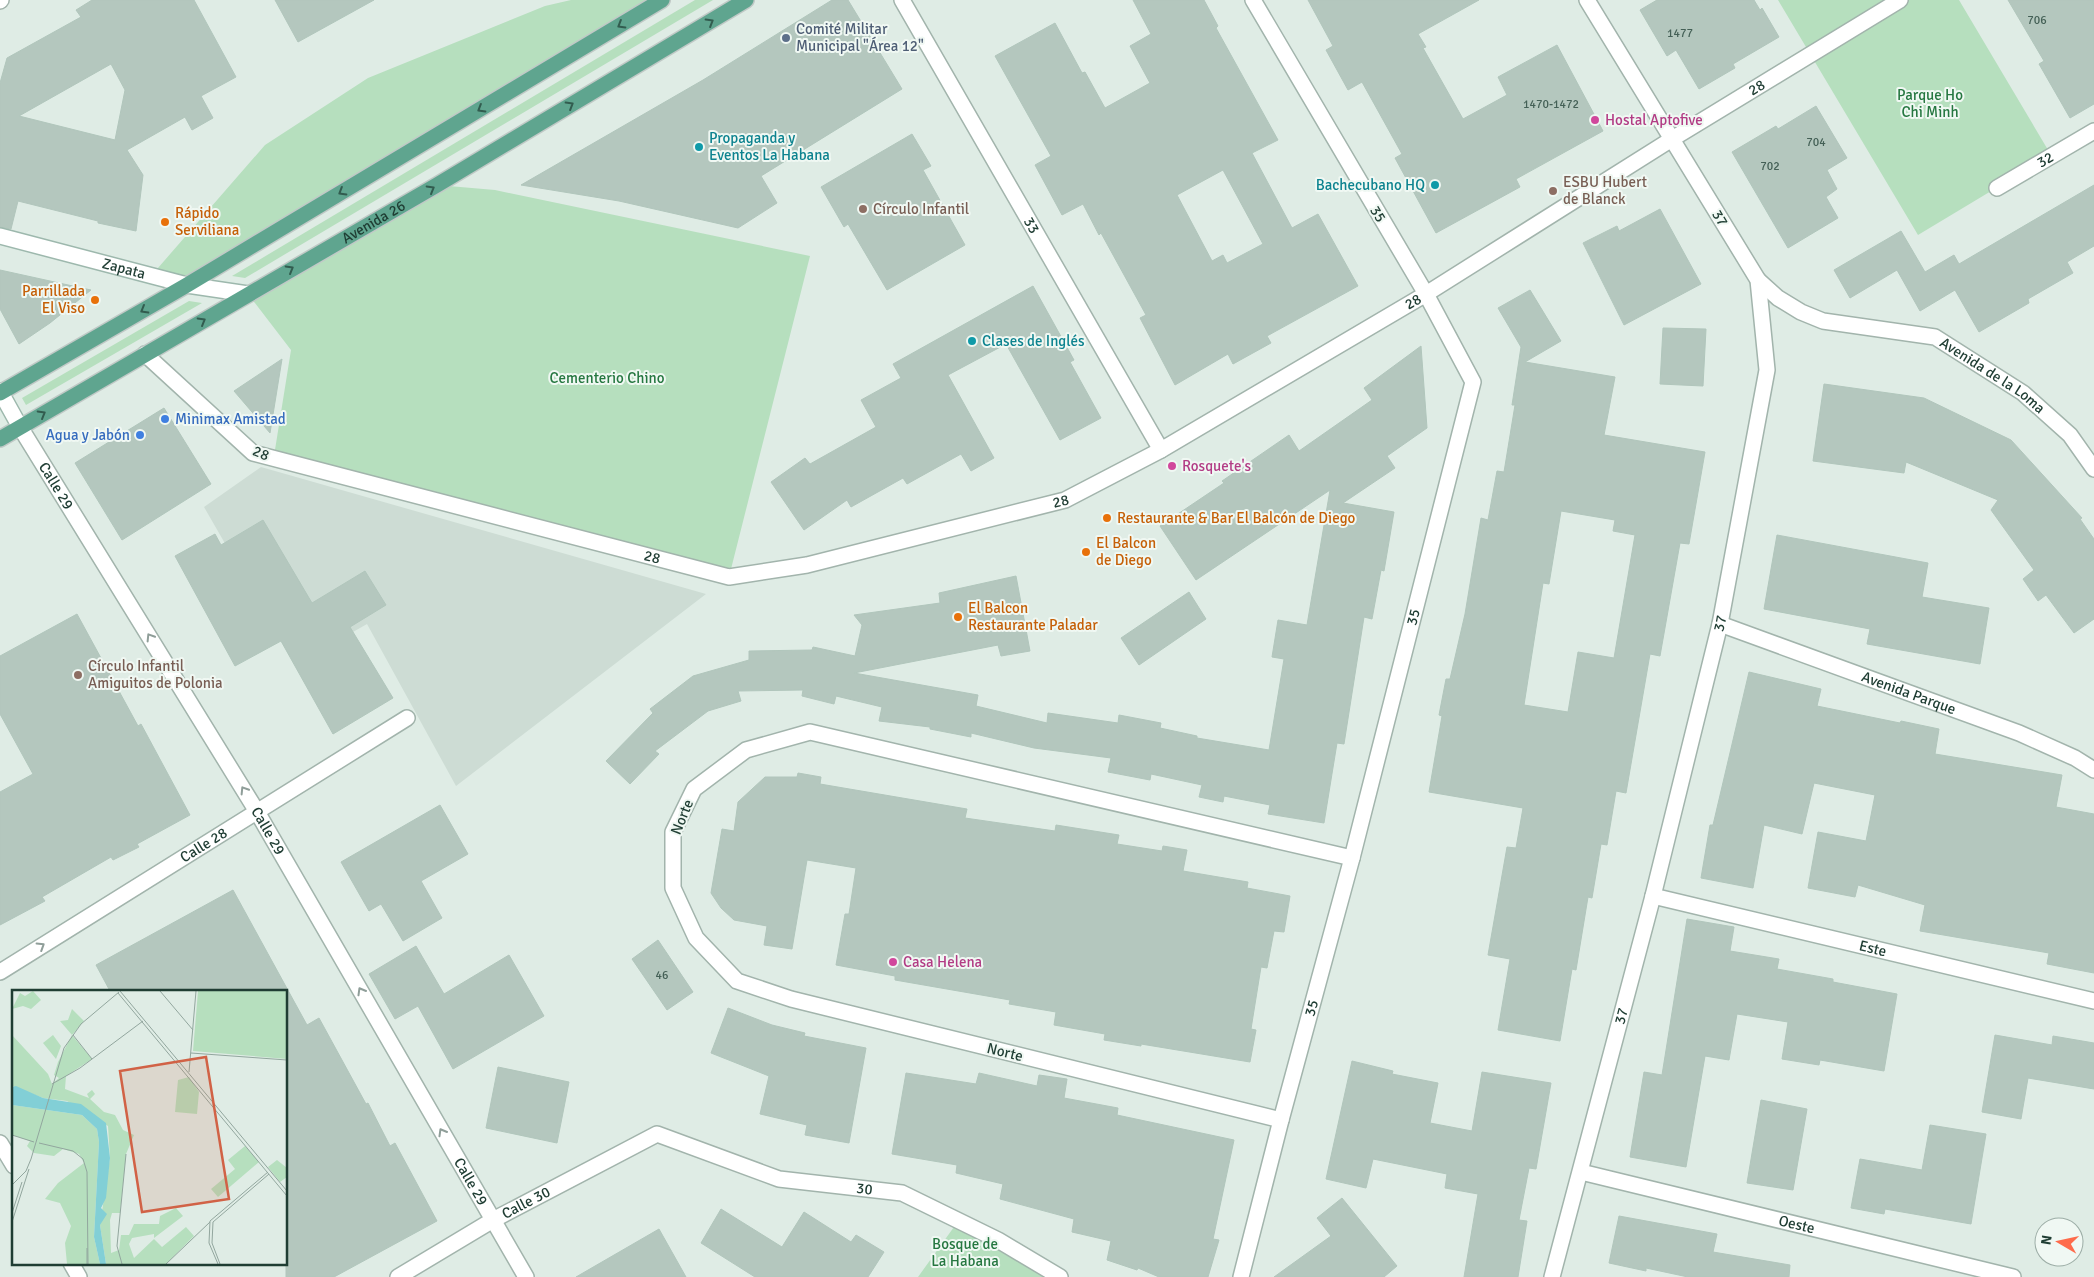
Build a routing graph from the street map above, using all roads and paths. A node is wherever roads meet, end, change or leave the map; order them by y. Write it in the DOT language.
graph roads {
  1 [pos="662,0"];
  2 [pos="746,0"];
  3 [pos="902,0"];
  4 [pos="1252,0"];
  5 [pos="1587,0"];
  6 [pos="1900,0"];
  7 [pos="2094,131"];
  8 [pos="1672,139"];
  9 [pos="1997,188"];
  10 [pos="0,236"];
  11 [pos="1758,280"];
  12 [pos="187,285"];
  13 [pos="248,294"];
  14 [pos="1426,294"];
  15 [pos="145,354"];
  16 [pos="0,392"];
  17 [pos="20,427"];
  18 [pos="0,439"];
  19 [pos="1161,450"];
  20 [pos="2094,469"];
  21 [pos="1720,624"];
  22 [pos="407,718"];
  23 [pos="2094,770"];
  24 [pos="256,810"];
  25 [pos="1352,858"];
  26 [pos="1653,896"];
  27 [pos="0,972"];
  28 [pos="2094,1001"];
  29 [pos="1281,1120"];
  30 [pos="657,1134"];
  31 [pos="0,1143"];
  32 [pos="12,1163"];
  33 [pos="1581,1172"];
  34 [pos="493,1220"];
  35 [pos="72,1264"];
  36 [pos="79,1277"];
  37 [pos="398,1277"];
  38 [pos="526,1277"];
  39 [pos="1060,1277"];
  40 [pos="1241,1277"];
  41 [pos="1552,1277"];
  42 [pos="2013,1277"];
  1 -- 12 [label="main road, one-way"];
  13 -- 2 [label="main road, Avenida 26, one-way"];
  3 -- 19 [label="street, 33"];
  4 -- 14 [label="street, 35"];
  5 -- 8 [label="street, 37"];
  6 -- 8 [label="street, 28"];
  7 -- 9 [label="street, 32"];
  8 -- 11 [label="street, 37"];
  8 -- 14 [label="street, 28"];
  10 -- 12 [label="street, Zapata"];
  11 -- 20 [label="street, Avenida de la Loma"];
  11 -- 21 [label="street, 37"];
  12 -- 13 [label="street, Zapata"];
  12 -- 16 [label="main road, one-way"];
  15 -- 13 [label="main road, Avenida 26, one-way"];
  14 -- 19 [label="street, 28"];
  14 -- 25 [label="street, 35"];
  17 -- 15 [label="main road, Avenida 26, one-way"];
  15 -- 19 [label="street, 28"];
  16 -- 17 [label="street, Calle 29"];
  17 -- 18 [label="main road, Avenida 26"];
  24 -- 17 [label="street, Calle 29, one-way"];
  21 -- 23 [label="street, Avenida Parque"];
  21 -- 26 [label="street, 37"];
  22 -- 24 [label="street, Calle 28"];
  27 -- 24 [label="street, Calle 28, one-way"];
  34 -- 24 [label="street, Calle 29, one-way"];
  25 -- 29 [label="street, 35"];
  25 -- 29 [label="street, Norte"];
  26 -- 28 [label="street, Este"];
  26 -- 33 [label="street, 37"];
  29 -- 40 [label="street, 35"];
  30 -- 34 [label="street, Calle 30"];
  30 -- 39 [label="street, 30"];
  31 -- 32 [label="street"];
  33 -- 41 [label="street, 37"];
  33 -- 42 [label="street, Oeste"];
  34 -- 37 [label="street, Calle 30"];
  34 -- 38 [label="street, Calle 29"];
  35 -- 36 [label="street"];
}
